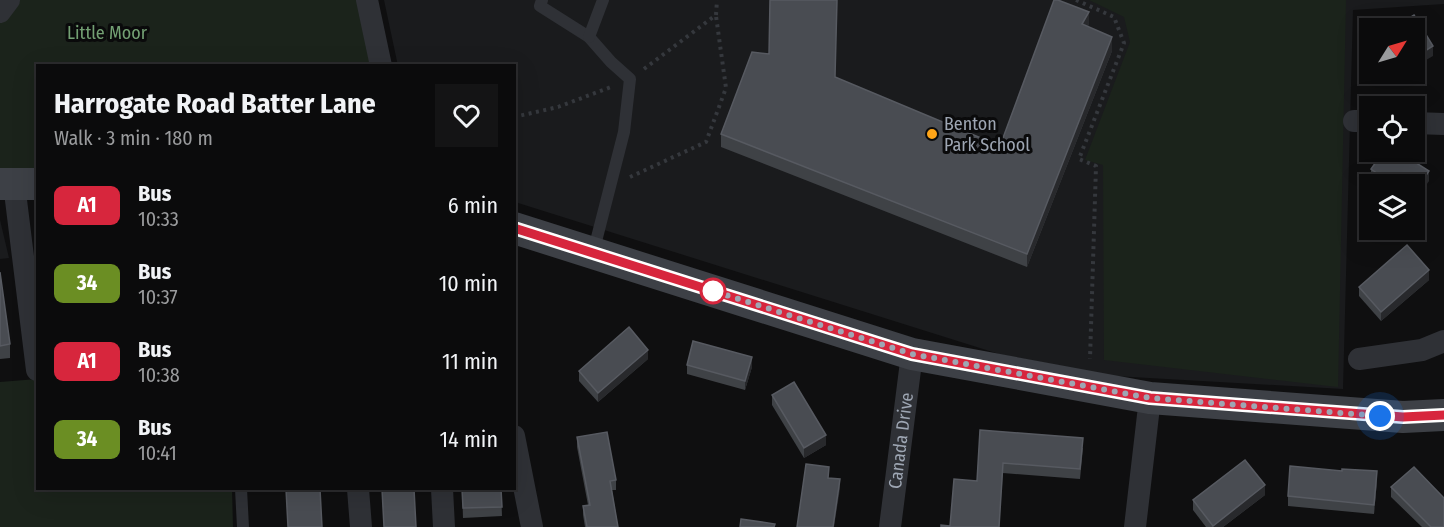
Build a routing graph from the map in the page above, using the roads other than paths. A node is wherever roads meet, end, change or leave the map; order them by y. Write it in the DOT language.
graph roads {
  1 [pos="9,0"];
  2 [pos="367,0"];
  3 [pos="542,0"];
  4 [pos="603,0"];
  5 [pos="0,12"];
  6 [pos="589,37"];
  7 [pos="381,64"];
  8 [pos="1425,123"];
  9 [pos="1444,124"];
  10 [pos="17,184"];
  11 [pos="516,229"];
  12 [pos="593,253"];
  13 [pos="1444,341"];
  14 [pos="912,354"];
  15 [pos="1359,359"];
  16 [pos="36,361"];
  17 [pos="1150,398"];
  18 [pos="1444,415"];
  19 [pos="516,446"];
  20 [pos="241,490"];
  21 [pos="358,490"];
  22 [pos="442,490"];
  23 [pos="243,527"];
  24 [pos="361,527"];
  25 [pos="444,527"];
  26 [pos="532,527"];
  27 [pos="890,527"];
  28 [pos="1135,527"];
  1 -- 5 [label="street"];
  2 -- 7 [label="street"];
  3 -- 6 [label="lane"];
  4 -- 6 [label="lane"];
  6 -- 12 [label="lane"];
  8 -- 9 [label="street"];
  10 -- 16 [label="street"];
  11 -- 12 [label="main road"];
  12 -- 14 [label="main road"];
  13 -- 15 [label="street"];
  14 -- 17 [label="main road"];
  14 -- 27 [label="street, Canada Drive"];
  17 -- 18 [label="main road"];
  17 -- 28 [label="street"];
  19 -- 26 [label="street"];
  20 -- 23 [label="lane"];
  21 -- 24 [label="street"];
  22 -- 25 [label="street"];
}
